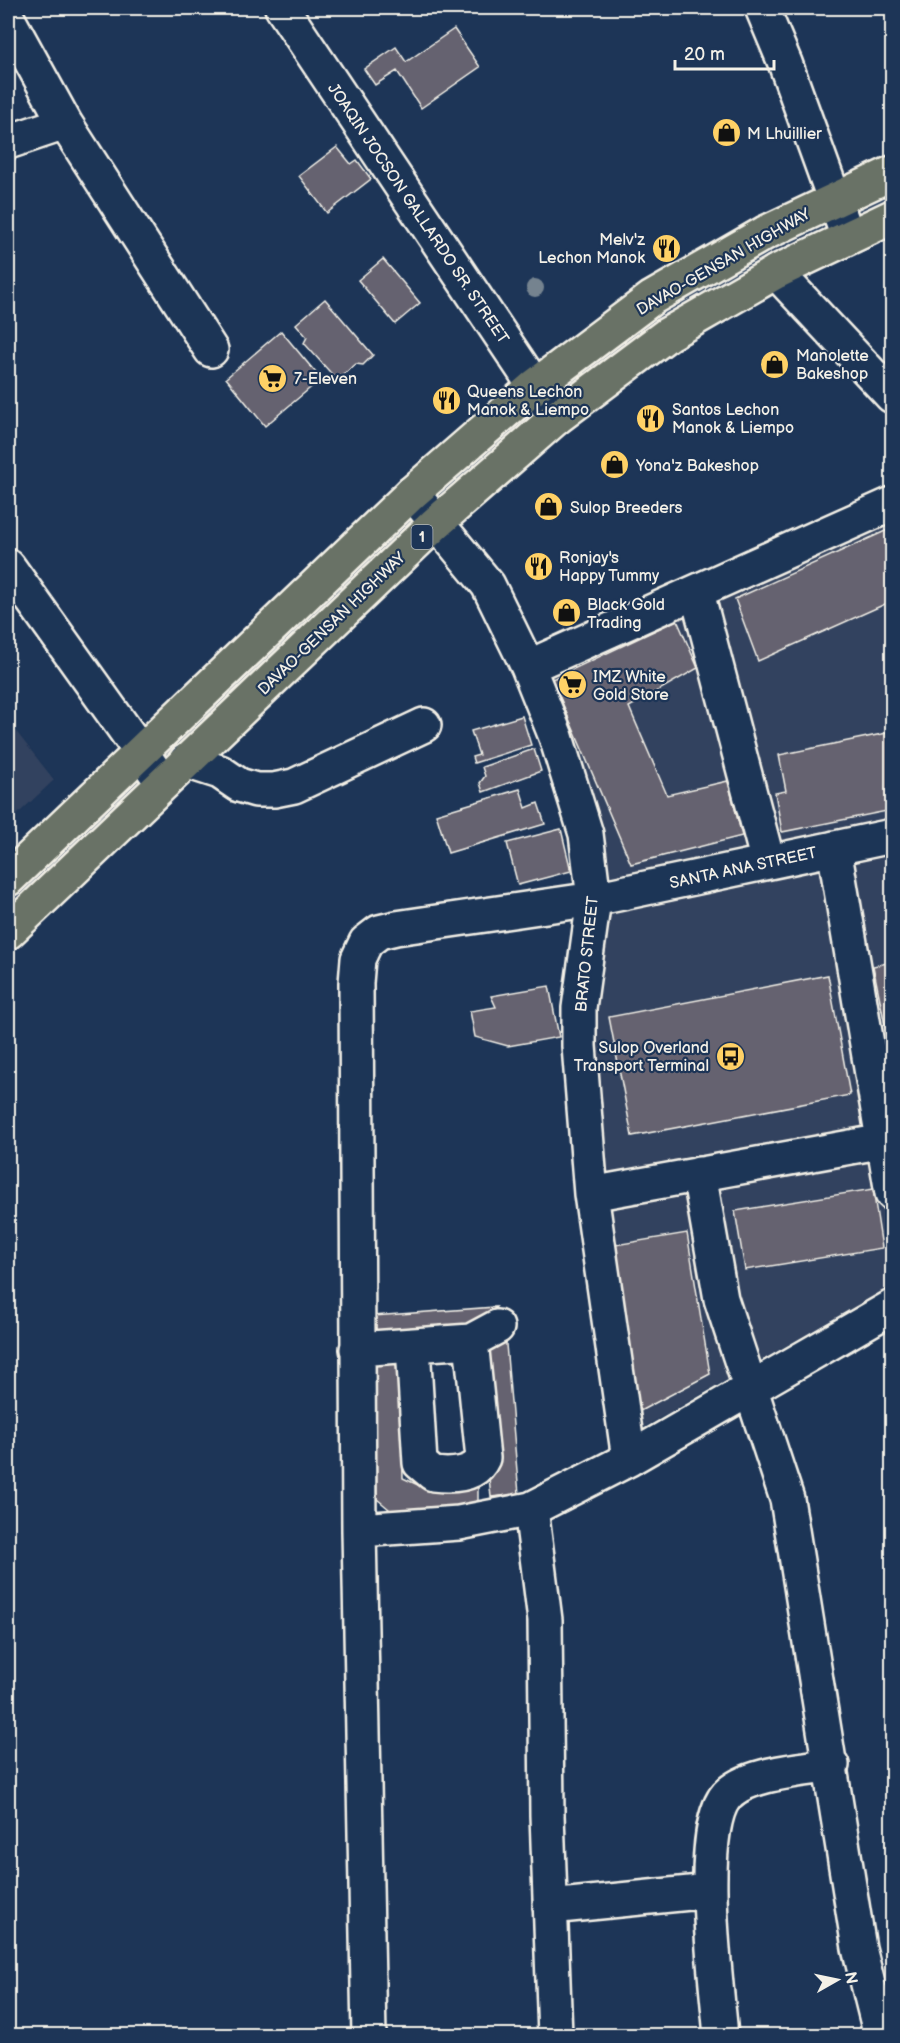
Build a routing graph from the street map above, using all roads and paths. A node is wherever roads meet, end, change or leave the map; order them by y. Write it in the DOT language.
graph roads {
  1 [pos="282,8"];
  2 [pos="762,8"];
  3 [pos="8,20"];
  4 [pos="65,123"];
  5 [pos="8,141"];
  6 [pos="892,173"];
  7 [pos="834,199"];
  8 [pos="892,217"];
  9 [pos="848,237"];
  10 [pos="776,272"];
  11 [pos="211,350"];
  12 [pos="535,386"];
  13 [pos="892,396"];
  14 [pos="556,418"];
  15 [pos="412,493"];
  16 [pos="892,504"];
  17 [pos="435,524"];
  18 [pos="8,566"];
  19 [pos="697,593"];
  20 [pos="528,667"];
  21 [pos="424,725"];
  22 [pos="141,751"];
  23 [pos="175,772"];
  24 [pos="892,836"];
  25 [pos="834,848"];
  26 [pos="768,862"];
  27 [pos="8,879"];
  28 [pos="594,899"];
  29 [pos="8,932"];
  30 [pos="884,1141"];
  31 [pos="699,1174"];
  32 [pos="892,1193"];
  33 [pos="591,1194"];
  34 [pos="892,1307"];
  35 [pos="413,1346"];
  36 [pos="357,1349"];
  37 [pos="751,1391"];
  38 [pos="629,1459"];
  39 [pos="531,1509"];
  40 [pos="359,1530"];
  41 [pos="832,1765"];
  42 [pos="710,1891"];
  43 [pos="550,1907"];
  44 [pos="369,2036"];
  45 [pos="555,2036"];
  46 [pos="721,2036"];
  47 [pos="881,2036"];
  1 -- 12 [label="street, JOAQIN JOCSON GALLARDO SR. STREET"];
  2 -- 7 [label="street"];
  3 -- 4 [label="street"];
  4 -- 5 [label="street"];
  4 -- 11 [label="street"];
  6 -- 7 [label="highway, DAVAO-GENSAN HIGHWAY / 1"];
  7 -- 9 [label="street"];
  7 -- 12 [label="highway, DAVAO-GENSAN HIGHWAY / 1"];
  8 -- 9 [label="highway, DAVAO-GENSAN HIGHWAY / 1"];
  9 -- 10 [label="highway, DAVAO-GENSAN HIGHWAY / 1"];
  10 -- 13 [label="street"];
  10 -- 14 [label="highway, DAVAO-GENSAN HIGHWAY / 1"];
  12 -- 14 [label="street, JOAQIN JOCSON GALLARDO SR. STREET"];
  12 -- 15 [label="highway, DAVAO-GENSAN HIGHWAY / 1"];
  14 -- 17 [label="highway, DAVAO-GENSAN HIGHWAY / 1"];
  15 -- 17 [label="street, BRATO STREET"];
  15 -- 22 [label="highway, DAVAO-GENSAN HIGHWAY / 1"];
  16 -- 19 [label="street"];
  17 -- 20 [label="street, BRATO STREET"];
  17 -- 23 [label="highway, DAVAO-GENSAN HIGHWAY / 1"];
  18 -- 22 [label="street"];
  19 -- 20 [label="street"];
  19 -- 26 [label="street"];
  20 -- 28 [label="street, BRATO STREET"];
  21 -- 23 [label="street"];
  22 -- 23 [label="street"];
  22 -- 27 [label="highway, DAVAO-GENSAN HIGHWAY / 1"];
  23 -- 29 [label="highway, DAVAO-GENSAN HIGHWAY / 1"];
  24 -- 25 [label="street, SANTA ANA STREET"];
  25 -- 26 [label="street, SANTA ANA STREET"];
  25 -- 30 [label="street"];
  26 -- 28 [label="street, SANTA ANA STREET"];
  28 -- 33 [label="street, BRATO STREET"];
  28 -- 36 [label="street, SANTA ANA STREET"];
  30 -- 31 [label="street"];
  30 -- 32 [label="street"];
  31 -- 33 [label="street"];
  31 -- 37 [label="street"];
  33 -- 38 [label="street, BRATO STREET"];
  34 -- 37 [label="street"];
  35 -- 35 [label="street"];
  35 -- 36 [label="street"];
  36 -- 40 [label="street, SANTA ANA STREET"];
  37 -- 38 [label="street"];
  37 -- 41 [label="street"];
  38 -- 39 [label="street"];
  39 -- 40 [label="street"];
  39 -- 43 [label="street"];
  40 -- 44 [label="street, SANTA ANA STREET"];
  41 -- 42 [label="street"];
  41 -- 47 [label="street"];
  42 -- 43 [label="street"];
  42 -- 46 [label="street"];
  43 -- 45 [label="street"];
}
